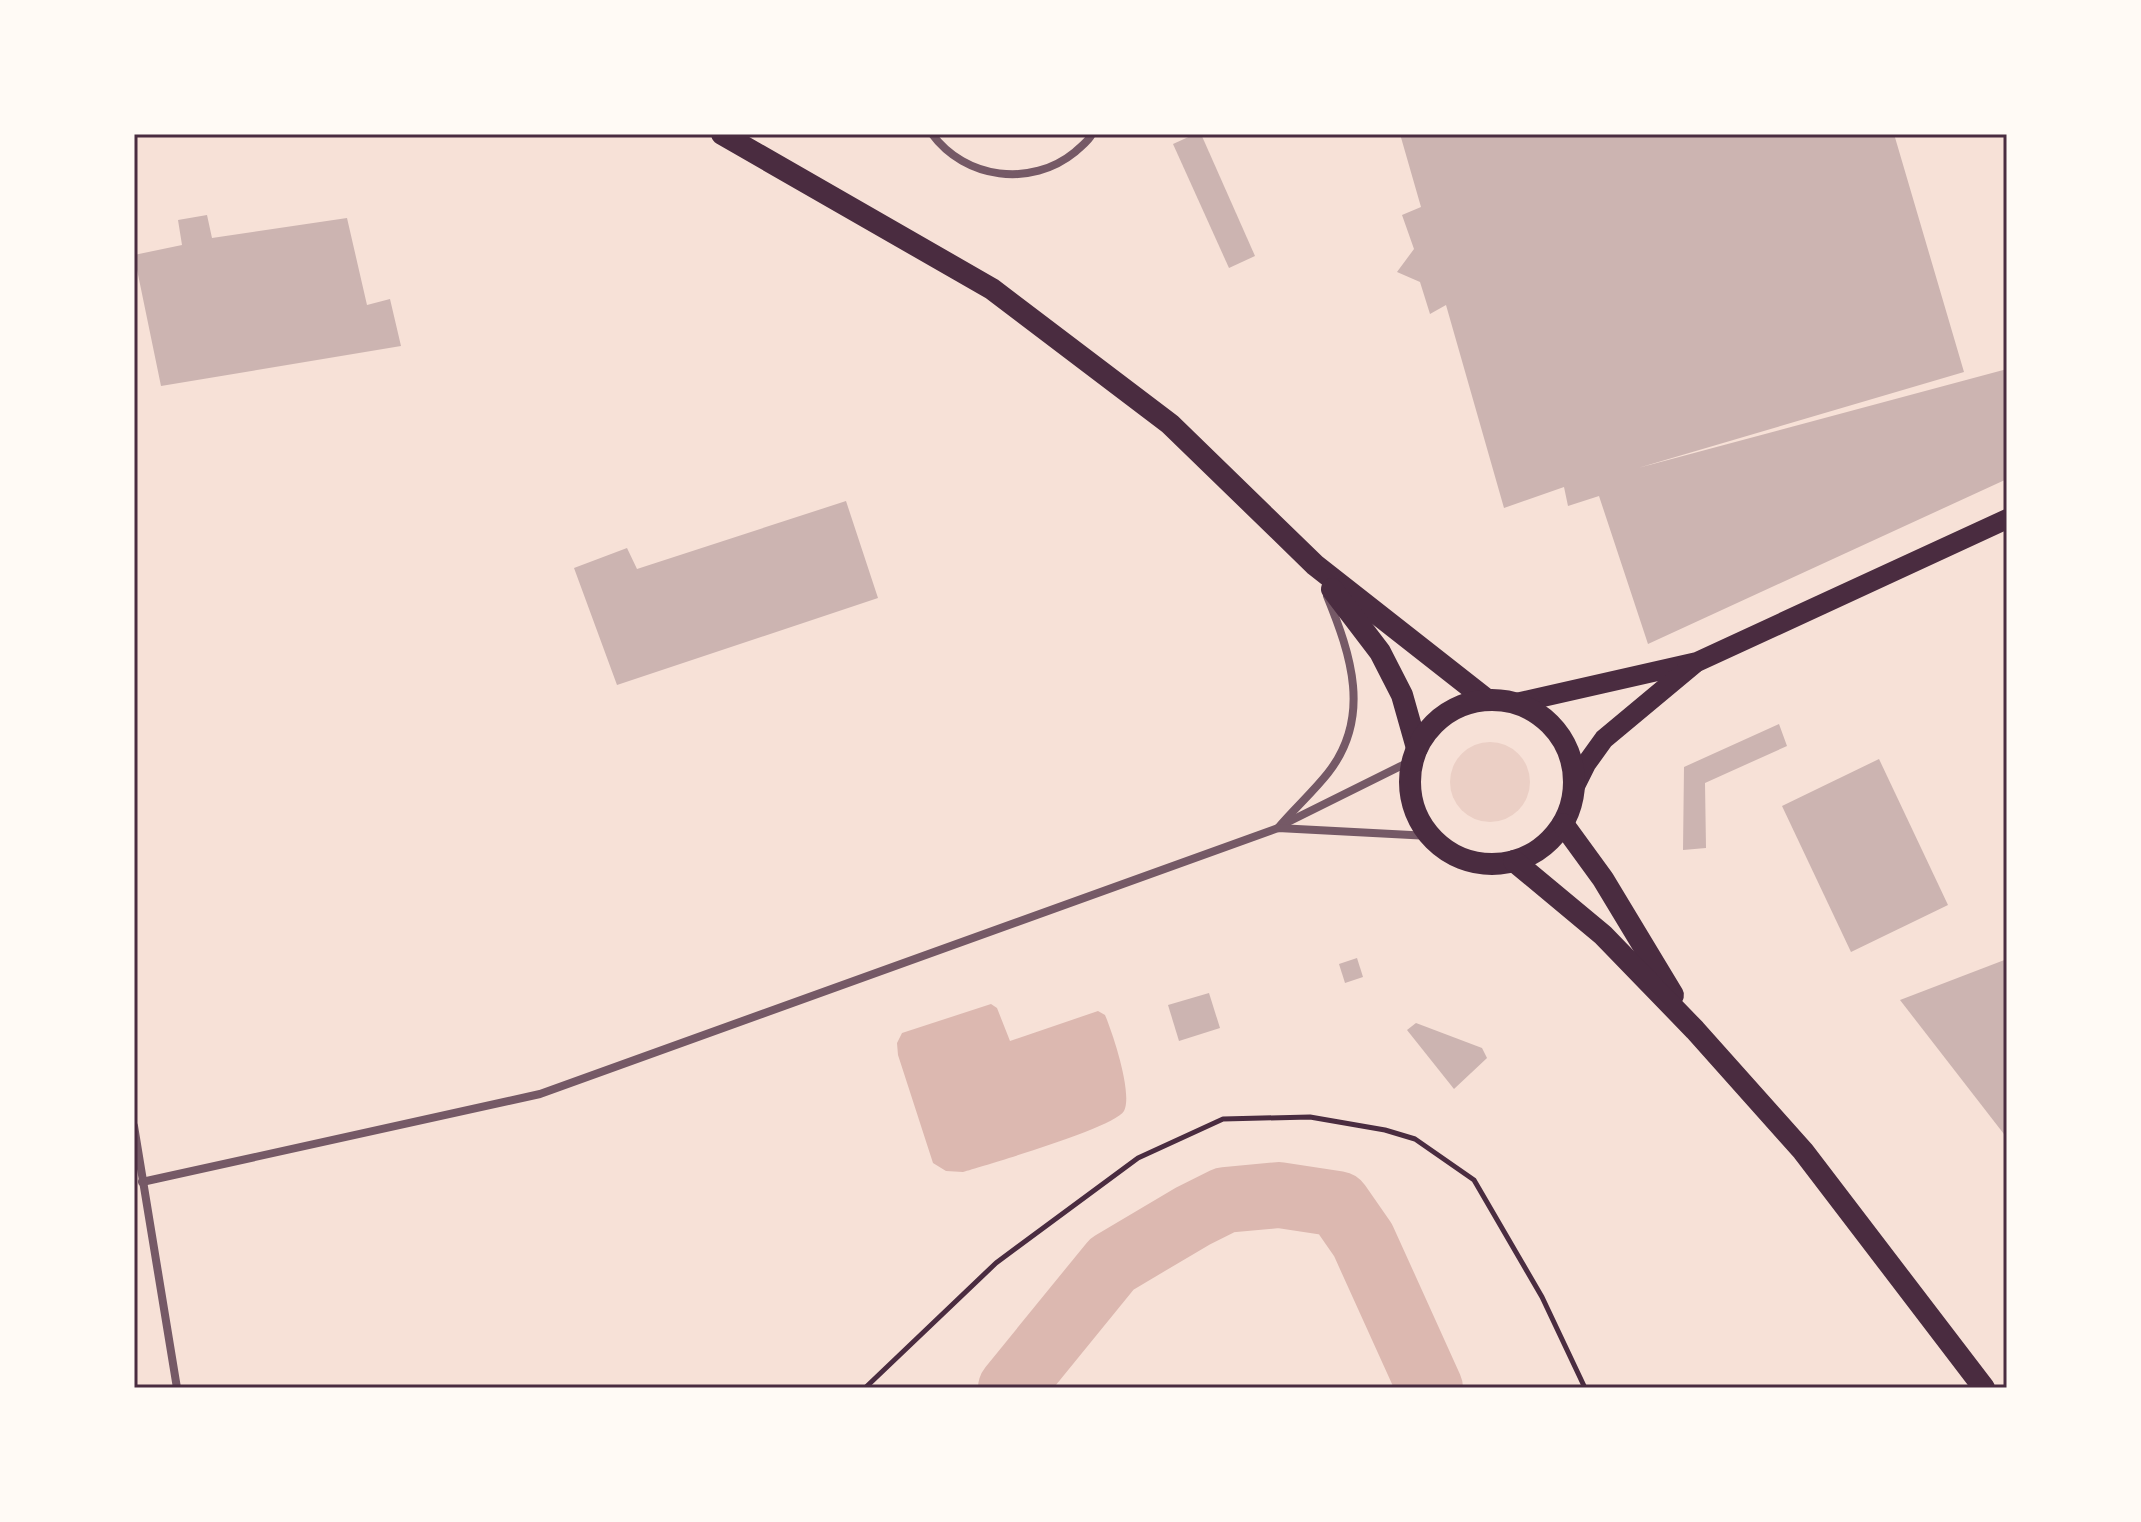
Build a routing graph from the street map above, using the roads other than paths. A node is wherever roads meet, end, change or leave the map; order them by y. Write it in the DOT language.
graph roads {
  1 [pos="722,134"];
  2 [pos="932,134"];
  3 [pos="1092,134"];
  4 [pos="2007,519"];
  5 [pos="1315,565"];
  6 [pos="1697,662"];
  7 [pos="1487,700"];
  8 [pos="1516,703"];
  9 [pos="1415,754"];
  10 [pos="1574,788"];
  11 [pos="1563,824"];
  12 [pos="1278,828"];
  13 [pos="1430,836"];
  14 [pos="1514,861"];
  15 [pos="1695,1030"];
  16 [pos="134,1126"];
  17 [pos="142,1182"];
  18 [pos="177,1388"];
  19 [pos="1984,1388"];
  1 -- 5 [label="highway"];
  2 -- 3 [label="street"];
  4 -- 6 [label="main road"];
  5 -- 7 [label="highway"];
  5 -- 9 [label="highway"];
  5 -- 12 [label="street"];
  6 -- 8 [label="main road"];
  6 -- 10 [label="main road"];
  7 -- 8 [label="highway"];
  7 -- 9 [label="highway"];
  8 -- 10 [label="highway"];
  9 -- 12 [label="street"];
  9 -- 13 [label="highway"];
  10 -- 11 [label="highway"];
  11 -- 14 [label="highway"];
  11 -- 15 [label="highway"];
  12 -- 13 [label="street"];
  12 -- 17 [label="street"];
  13 -- 14 [label="highway"];
  14 -- 15 [label="highway"];
  15 -- 19 [label="highway"];
  16 -- 17 [label="street"];
  17 -- 18 [label="street"];
}
